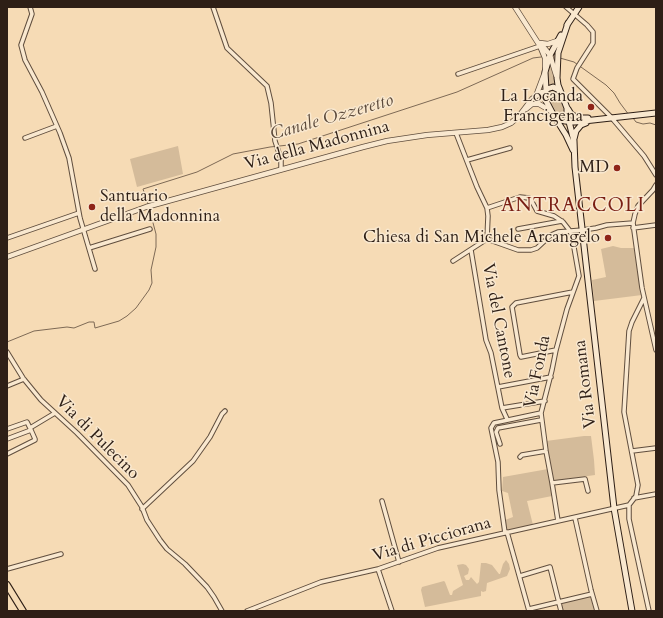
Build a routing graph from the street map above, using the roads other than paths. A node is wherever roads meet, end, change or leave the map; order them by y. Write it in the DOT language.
graph roads {
  1 [pos="30,7"];
  2 [pos="213,7"];
  3 [pos="514,7"];
  4 [pos="566,7"];
  5 [pos="579,7"];
  6 [pos="574,14"];
  7 [pos="568,23"];
  8 [pos="558,41"];
  9 [pos="540,44"];
  10 [pos="550,55"];
  11 [pos="545,72"];
  12 [pos="458,74"];
  13 [pos="557,78"];
  14 [pos="560,90"];
  15 [pos="545,91"];
  16 [pos="536,96"];
  17 [pos="551,111"];
  18 [pos="567,111"];
  19 [pos="522,113"];
  20 [pos="656,113"];
  21 [pos="612,117"];
  22 [pos="558,119"];
  23 [pos="595,119"];
  24 [pos="570,122"];
  25 [pos="57,126"];
  26 [pos="456,133"];
  27 [pos="25,138"];
  28 [pos="574,141"];
  29 [pos="510,148"];
  30 [pos="574,153"];
  31 [pos="467,160"];
  32 [pos="281,170"];
  33 [pos="656,175"];
  34 [pos="656,185"];
  35 [pos="487,208"];
  36 [pos="79,213"];
  37 [pos="562,221"];
  38 [pos="656,225"];
  39 [pos="633,226"];
  40 [pos="83,229"];
  41 [pos="150,229"];
  42 [pos="518,229"];
  43 [pos="583,230"];
  44 [pos="570,231"];
  45 [pos="7,238"];
  46 [pos="487,240"];
  47 [pos="89,248"];
  48 [pos="471,250"];
  49 [pos="7,257"];
  50 [pos="452,261"];
  51 [pos="95,269"];
  52 [pos="573,292"];
  53 [pos="644,298"];
  54 [pos="556,350"];
  55 [pos="656,350"];
  56 [pos="7,352"];
  57 [pos="551,377"];
  58 [pos="24,379"];
  59 [pos="7,386"];
  60 [pos="498,387"];
  61 [pos="545,401"];
  62 [pos="502,408"];
  63 [pos="225,411"];
  64 [pos="541,413"];
  65 [pos="55,414"];
  66 [pos="507,419"];
  67 [pos="541,420"];
  68 [pos="7,429"];
  69 [pos="30,429"];
  70 [pos="7,439"];
  71 [pos="500,444"];
  72 [pos="656,448"];
  73 [pos="546,451"];
  74 [pos="632,451"];
  75 [pos="7,454"];
  76 [pos="520,457"];
  77 [pos="552,483"];
  78 [pos="588,491"];
  79 [pos="656,494"];
  80 [pos="634,498"];
  81 [pos="382,501"];
  82 [pos="628,505"];
  83 [pos="614,508"];
  84 [pos="142,509"];
  85 [pos="575,518"];
  86 [pos="558,521"];
  87 [pos="506,533"];
  88 [pos="60,554"];
  89 [pos="399,562"];
  90 [pos="7,569"];
  91 [pos="378,569"];
  92 [pos="520,576"];
  93 [pos="7,585"];
  94 [pos="592,594"];
  95 [pos="559,602"];
  96 [pos="529,610"];
  97 [pos="22,611"];
  98 [pos="222,611"];
  99 [pos="247,611"];
  100 [pos="392,611"];
  101 [pos="561,611"];
  102 [pos="597,611"];
  103 [pos="632,611"];
  104 [pos="649,611"];
  1 -- 25 [label="street"];
  2 -- 32 [label="street"];
  3 -- 9 [label="street"];
  4 -- 6 [label="street"];
  5 -- 6 [label="main road"];
  6 -- 7 [label="main road"];
  6 -- 21 [label="street"];
  7 -- 8 [label="main road"];
  7 -- 13 [label="main road"];
  8 -- 9 [label="street"];
  8 -- 10 [label="main road"];
  9 -- 10 [label="street"];
  9 -- 11 [label="street"];
  9 -- 12 [label="street"];
  10 -- 11 [label="main road"];
  10 -- 13 [label="street"];
  11 -- 15 [label="main road"];
  11 -- 16 [label="street"];
  13 -- 14 [label="main road"];
  14 -- 15 [label="main road"];
  14 -- 18 [label="main road"];
  15 -- 16 [label="street"];
  15 -- 17 [label="main road"];
  16 -- 19 [label="street"];
  17 -- 19 [label="street"];
  17 -- 22 [label="main road"];
  18 -- 22 [label="main road"];
  18 -- 23 [label="main road"];
  18 -- 24 [label="main road"];
  19 -- 26 [label="street, Via della Madonnina"];
  20 -- 21 [label="main road"];
  21 -- 23 [label="main road"];
  21 -- 33 [label="street"];
  22 -- 24 [label="main road"];
  22 -- 30 [label="main road"];
  23 -- 24 [label="main road"];
  23 -- 28 [label="main road"];
  24 -- 28 [label="main road"];
  25 -- 27 [label="street"];
  25 -- 36 [label="street"];
  26 -- 31 [label="street, Via del Cantone"];
  26 -- 32 [label="street, Via della Madonnina"];
  28 -- 30 [label="main road"];
  29 -- 31 [label="street"];
  30 -- 43 [label="main road, Via Romana"];
  31 -- 35 [label="street, Via del Cantone"];
  32 -- 40 [label="street, Via della Madonnina"];
  34 -- 39 [label="street"];
  35 -- 37 [label="street, Via Fonda"];
  35 -- 46 [label="street, Via del Cantone"];
  36 -- 40 [label="street"];
  36 -- 45 [label="street"];
  37 -- 42 [label="street"];
  37 -- 44 [label="street, Via Fonda"];
  38 -- 39 [label="street"];
  39 -- 43 [label="street"];
  39 -- 53 [label="street"];
  40 -- 47 [label="street"];
  40 -- 49 [label="street, Via della Madonnina"];
  41 -- 47 [label="street"];
  43 -- 44 [label="street"];
  43 -- 83 [label="main road, Via Romana"];
  44 -- 46 [label="street"];
  44 -- 52 [label="street, Via Fonda"];
  46 -- 48 [label="street, Via del Cantone"];
  47 -- 51 [label="street"];
  48 -- 50 [label="street, Via del Cantone"];
  48 -- 60 [label="street, Via del Cantone"];
  52 -- 54 [label="street, Via Fonda"];
  52 -- 54 [label="street"];
  53 -- 55 [label="street"];
  53 -- 74 [label="street"];
  54 -- 57 [label="street, Via Fonda"];
  56 -- 58 [label="street, Via di Pulecino"];
  57 -- 60 [label="street"];
  57 -- 61 [label="street, Via Fonda"];
  58 -- 59 [label="street"];
  58 -- 65 [label="street, Via di Pulecino"];
  60 -- 62 [label="street, Via del Cantone"];
  61 -- 62 [label="street"];
  61 -- 64 [label="street, Via Fonda"];
  62 -- 66 [label="street, Via del Cantone"];
  63 -- 84 [label="street"];
  64 -- 66 [label="street"];
  64 -- 67 [label="street, Via Fonda"];
  65 -- 69 [label="street"];
  65 -- 84 [label="street, Via di Pulecino"];
  66 -- 87 [label="street"];
  67 -- 71 [label="street"];
  67 -- 73 [label="street, Via Fonda"];
  68 -- 69 [label="street"];
  69 -- 70 [label="street"];
  69 -- 75 [label="street"];
  72 -- 74 [label="street"];
  73 -- 76 [label="street"];
  73 -- 77 [label="street, Via Fonda"];
  74 -- 80 [label="street"];
  77 -- 78 [label="street"];
  77 -- 86 [label="street, Via Fonda"];
  79 -- 80 [label="street"];
  80 -- 82 [label="street"];
  81 -- 89 [label="street"];
  82 -- 83 [label="street, Via di Picciorana"];
  82 -- 104 [label="street"];
  83 -- 85 [label="street, Via di Picciorana"];
  83 -- 103 [label="main road, Via Romana"];
  84 -- 98 [label="street, Via di Pulecino"];
  85 -- 86 [label="street, Via di Picciorana"];
  85 -- 94 [label="street"];
  86 -- 87 [label="street, Via di Picciorana"];
  87 -- 89 [label="street, Via di Picciorana"];
  87 -- 92 [label="street"];
  88 -- 90 [label="street"];
  89 -- 91 [label="street, Via di Picciorana"];
  91 -- 99 [label="street, Via di Picciorana"];
  91 -- 100 [label="street"];
  92 -- 95 [label="street"];
  92 -- 96 [label="street"];
  93 -- 97 [label="main road"];
  94 -- 95 [label="street"];
  94 -- 102 [label="street"];
  95 -- 96 [label="street"];
  95 -- 101 [label="street"];
}
